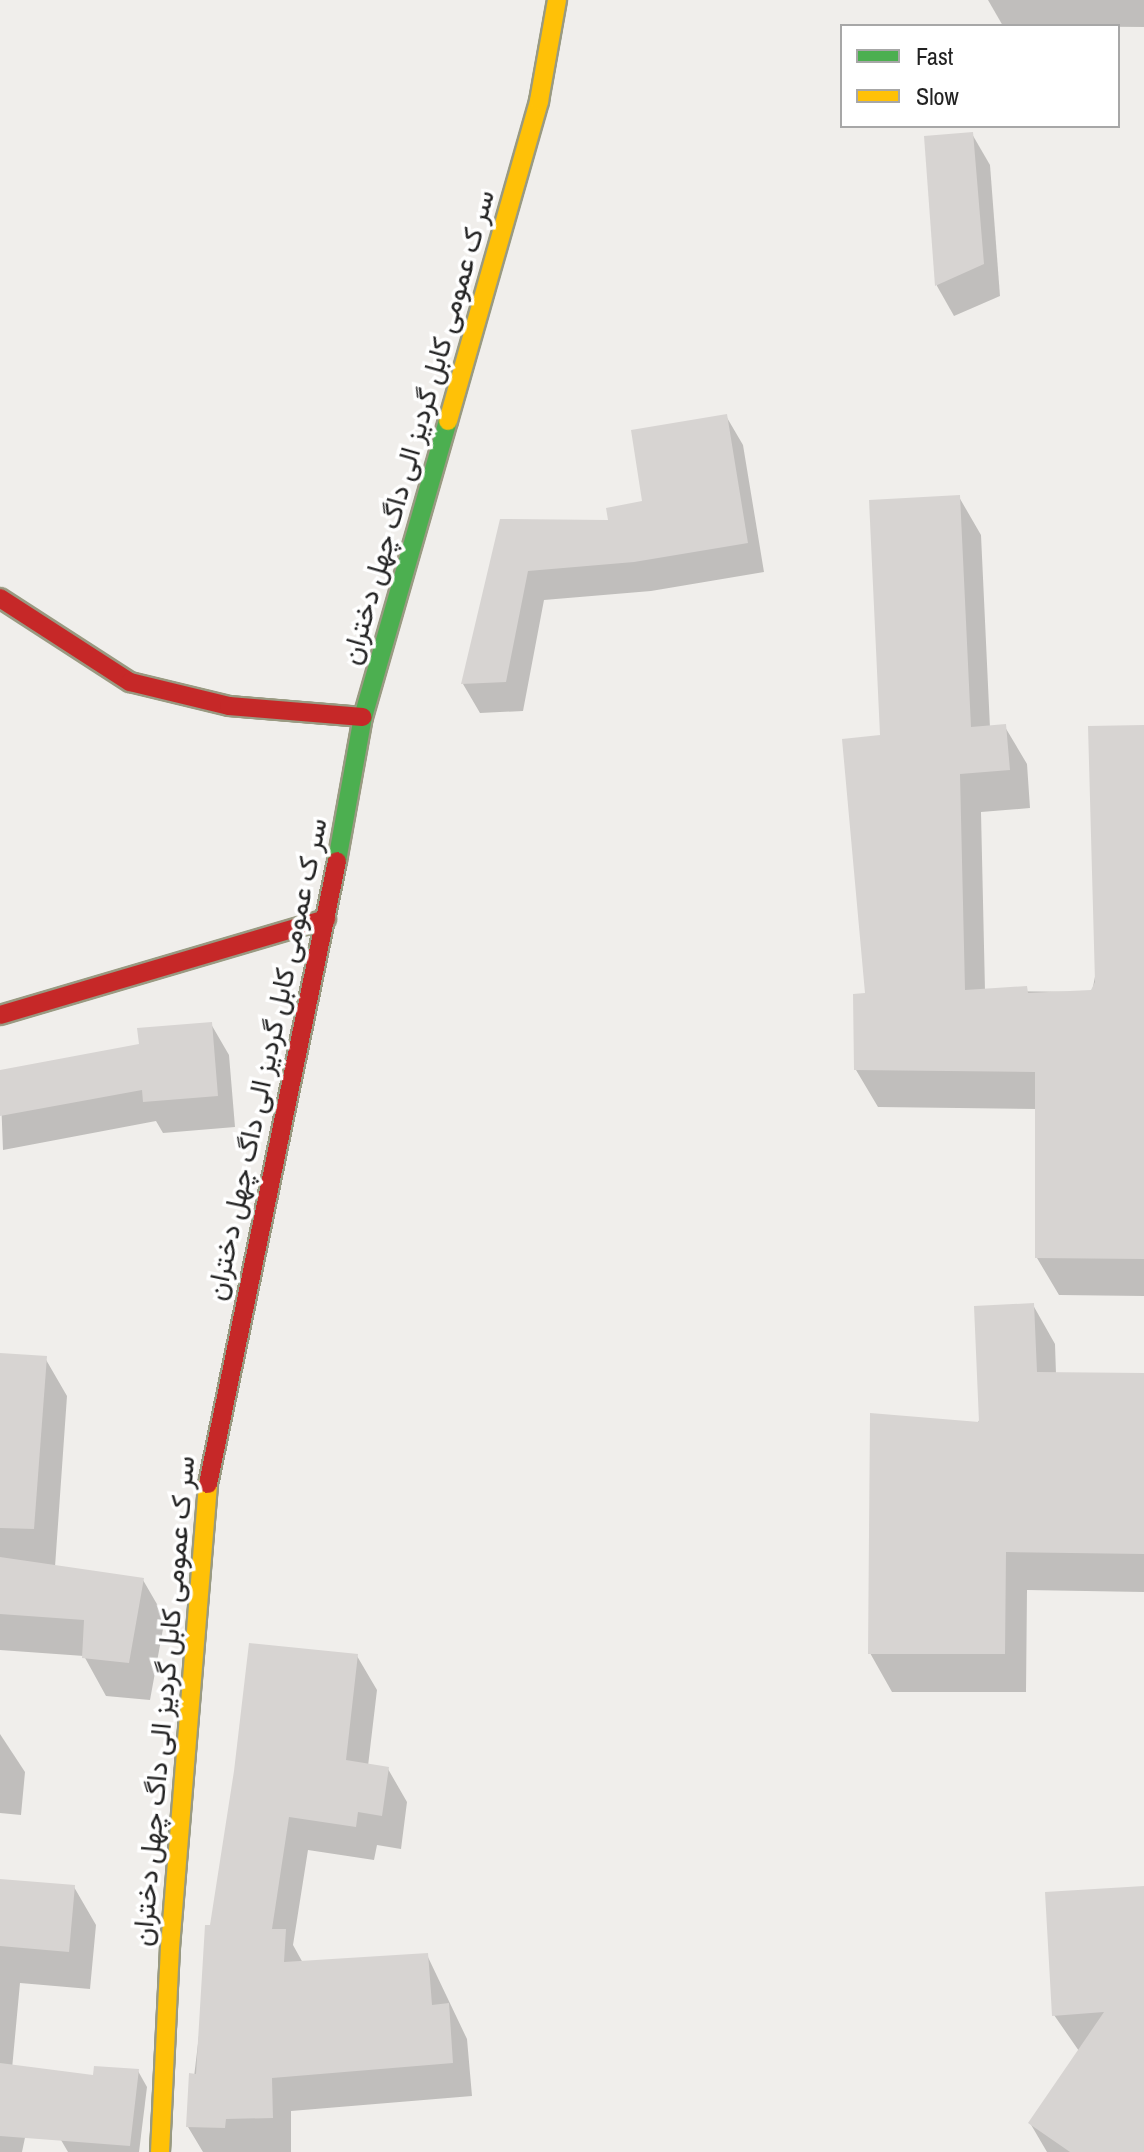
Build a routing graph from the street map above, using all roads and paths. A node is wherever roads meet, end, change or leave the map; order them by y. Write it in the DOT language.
graph roads {
  1 [pos="557,0"];
  2 [pos="0,598"];
  3 [pos="363,717"];
  4 [pos="326,919"];
  5 [pos="0,1015"];
  6 [pos="160,2152"];
  1 -- 3 [label="street, سر ک عمومی کابل گردیز الی داگ چهل دختران"];
  2 -- 3 [label="street"];
  3 -- 4 [label="street, سر ک عمومی کابل گردیز الی داگ چهل دختران"];
  4 -- 5 [label="street"];
  4 -- 6 [label="street, سر ک عمومی کابل گردیز الی داگ چهل دختران"];
}
